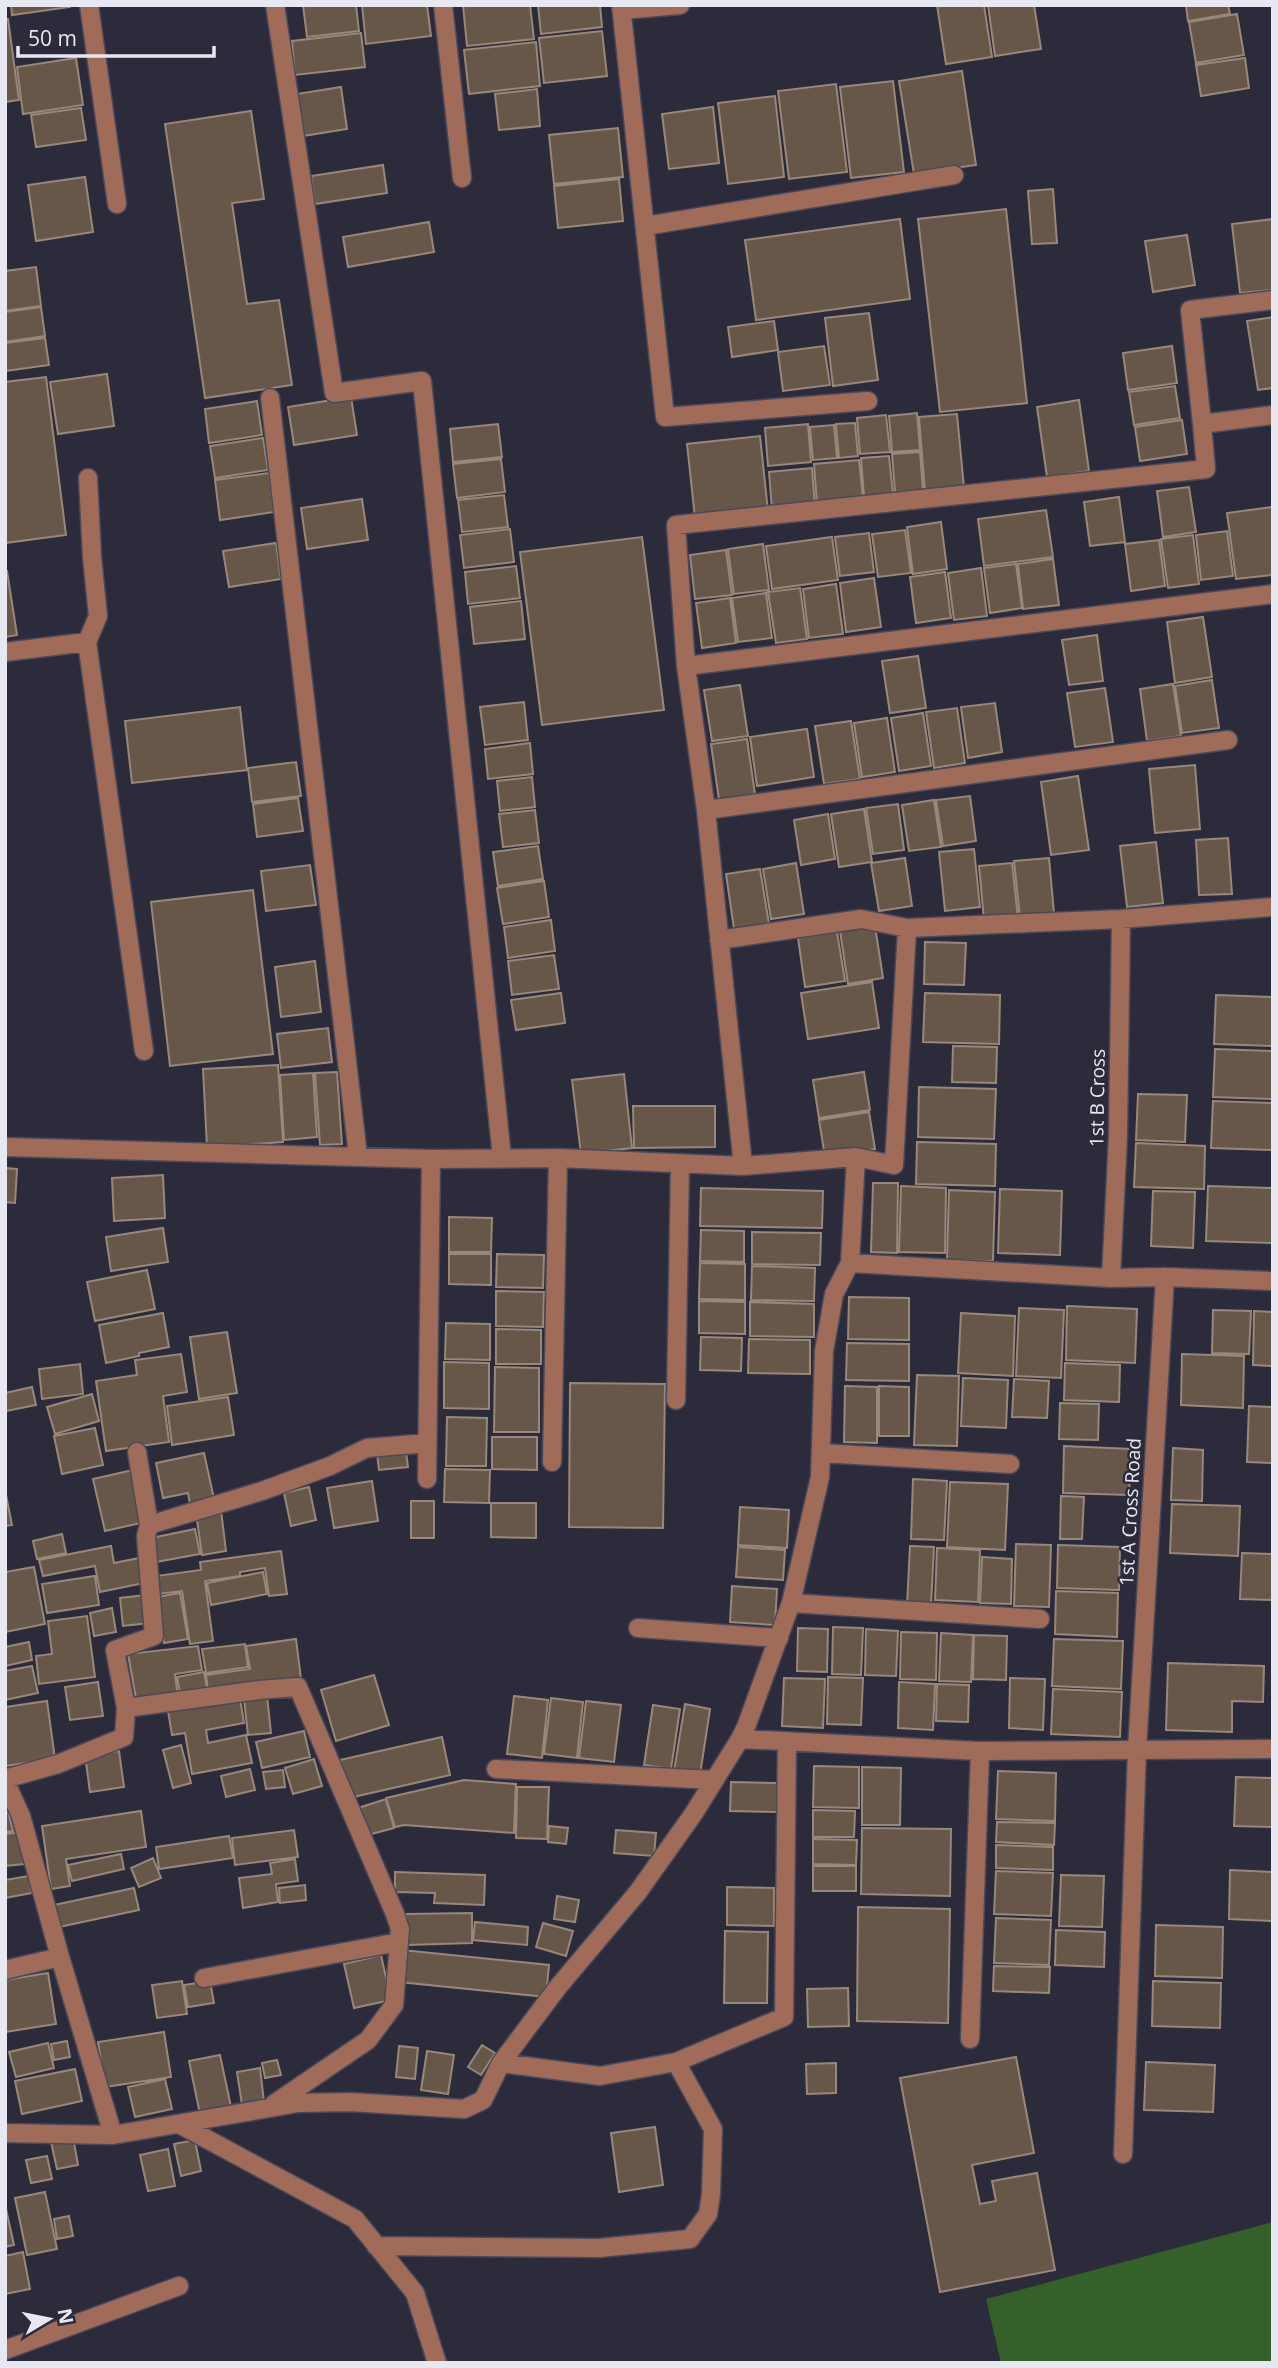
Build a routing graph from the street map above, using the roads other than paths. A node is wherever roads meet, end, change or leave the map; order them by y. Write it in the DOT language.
graph roads {
  1 [pos="89,5"];
  2 [pos="275,5"];
  3 [pos="443,5"];
  4 [pos="680,5"];
  5 [pos="621,8"];
  6 [pos="954,175"];
  7 [pos="462,178"];
  8 [pos="117,204"];
  9 [pos="645,226"];
  10 [pos="1273,300"];
  11 [pos="270,398"];
  12 [pos="868,401"];
  13 [pos="1273,415"];
  14 [pos="1202,424"];
  15 [pos="88,478"];
  16 [pos="1273,593"];
  17 [pos="87,642"];
  18 [pos="5,652"];
  19 [pos="686,666"];
  20 [pos="1228,740"];
  21 [pos="706,810"];
  22 [pos="1273,907"];
  23 [pos="1121,919"];
  24 [pos="907,928"];
  25 [pos="719,940"];
  26 [pos="144,1051"];
  27 [pos="5,1147"];
  28 [pos="358,1156"];
  29 [pos="856,1157"];
  30 [pos="502,1158"];
  31 [pos="558,1158"];
  32 [pos="431,1159"];
  33 [pos="680,1164"];
  34 [pos="743,1166"];
  35 [pos="850,1263"];
  36 [pos="1165,1277"];
  37 [pos="1111,1278"];
  38 [pos="1273,1281"];
  39 [pos="676,1401"];
  40 [pos="427,1443"];
  41 [pos="137,1452"];
  42 [pos="821,1453"];
  43 [pos="552,1462"];
  44 [pos="1010,1464"];
  45 [pos="427,1479"];
  46 [pos="149,1525"];
  47 [pos="791,1603"];
  48 [pos="1040,1619"];
  49 [pos="638,1628"];
  50 [pos="779,1638"];
  51 [pos="126,1709"];
  52 [pos="740,1739"];
  53 [pos="787,1742"];
  54 [pos="1273,1749"];
  55 [pos="1137,1750"];
  56 [pos="980,1751"];
  57 [pos="496,1769"];
  58 [pos="5,1780"];
  59 [pos="714,1780"];
  60 [pos="400,1942"];
  61 [pos="60,1957"];
  62 [pos="5,1970"];
  63 [pos="204,1978"];
  64 [pos="970,2039"];
  65 [pos="676,2062"];
  66 [pos="501,2063"];
  67 [pos="268,2108"];
  68 [pos="179,2124"];
  69 [pos="5,2133"];
  70 [pos="113,2136"];
  71 [pos="1122,2154"];
  72 [pos="376,2246"];
  73 [pos="179,2286"];
  74 [pos="5,2350"];
  75 [pos="437,2363"];
  1 -- 8 [label="street"];
  2 -- 30 [label="street"];
  3 -- 7 [label="street"];
  4 -- 5 [label="street"];
  5 -- 9 [label="street"];
  6 -- 9 [label="street"];
  9 -- 12 [label="street"];
  10 -- 14 [label="street"];
  11 -- 28 [label="street"];
  13 -- 14 [label="street"];
  14 -- 19 [label="street"];
  15 -- 17 [label="street"];
  16 -- 19 [label="street"];
  17 -- 18 [label="street"];
  17 -- 26 [label="street"];
  19 -- 21 [label="street"];
  20 -- 21 [label="street"];
  21 -- 25 [label="street"];
  22 -- 23 [label="street"];
  23 -- 24 [label="street"];
  23 -- 37 [label="street, 1st B Cross"];
  24 -- 25 [label="street"];
  24 -- 29 [label="street"];
  25 -- 34 [label="street"];
  27 -- 28 [label="street"];
  28 -- 32 [label="street"];
  29 -- 34 [label="street"];
  29 -- 35 [label="street"];
  30 -- 31 [label="street"];
  30 -- 32 [label="street"];
  31 -- 33 [label="street"];
  31 -- 43 [label="street"];
  32 -- 40 [label="street"];
  33 -- 34 [label="street"];
  33 -- 39 [label="street"];
  35 -- 37 [label="street"];
  35 -- 42 [label="street"];
  36 -- 37 [label="street"];
  36 -- 38 [label="street"];
  36 -- 55 [label="street, 1st A Cross Road"];
  40 -- 45 [label="street"];
  40 -- 46 [label="street"];
  41 -- 46 [label="street"];
  42 -- 44 [label="street"];
  42 -- 47 [label="street"];
  46 -- 51 [label="street"];
  47 -- 48 [label="street"];
  47 -- 50 [label="street"];
  49 -- 50 [label="street"];
  50 -- 52 [label="street"];
  51 -- 58 [label="street"];
  51 -- 60 [label="street"];
  52 -- 53 [label="street"];
  52 -- 59 [label="street"];
  53 -- 56 [label="street"];
  53 -- 65 [label="street"];
  54 -- 55 [label="street"];
  55 -- 56 [label="street"];
  55 -- 71 [label="street, 1st A Cross Road"];
  56 -- 64 [label="street"];
  57 -- 59 [label="street"];
  58 -- 61 [label="street"];
  59 -- 66 [label="street"];
  60 -- 63 [label="street"];
  60 -- 67 [label="street"];
  61 -- 62 [label="street"];
  61 -- 70 [label="street"];
  65 -- 66 [label="street"];
  65 -- 72 [label="street"];
  66 -- 67 [label="street"];
  67 -- 68 [label="street"];
  68 -- 70 [label="street"];
  68 -- 72 [label="street"];
  69 -- 70 [label="street"];
  72 -- 75 [label="street"];
  73 -- 74 [label="street"];
}
